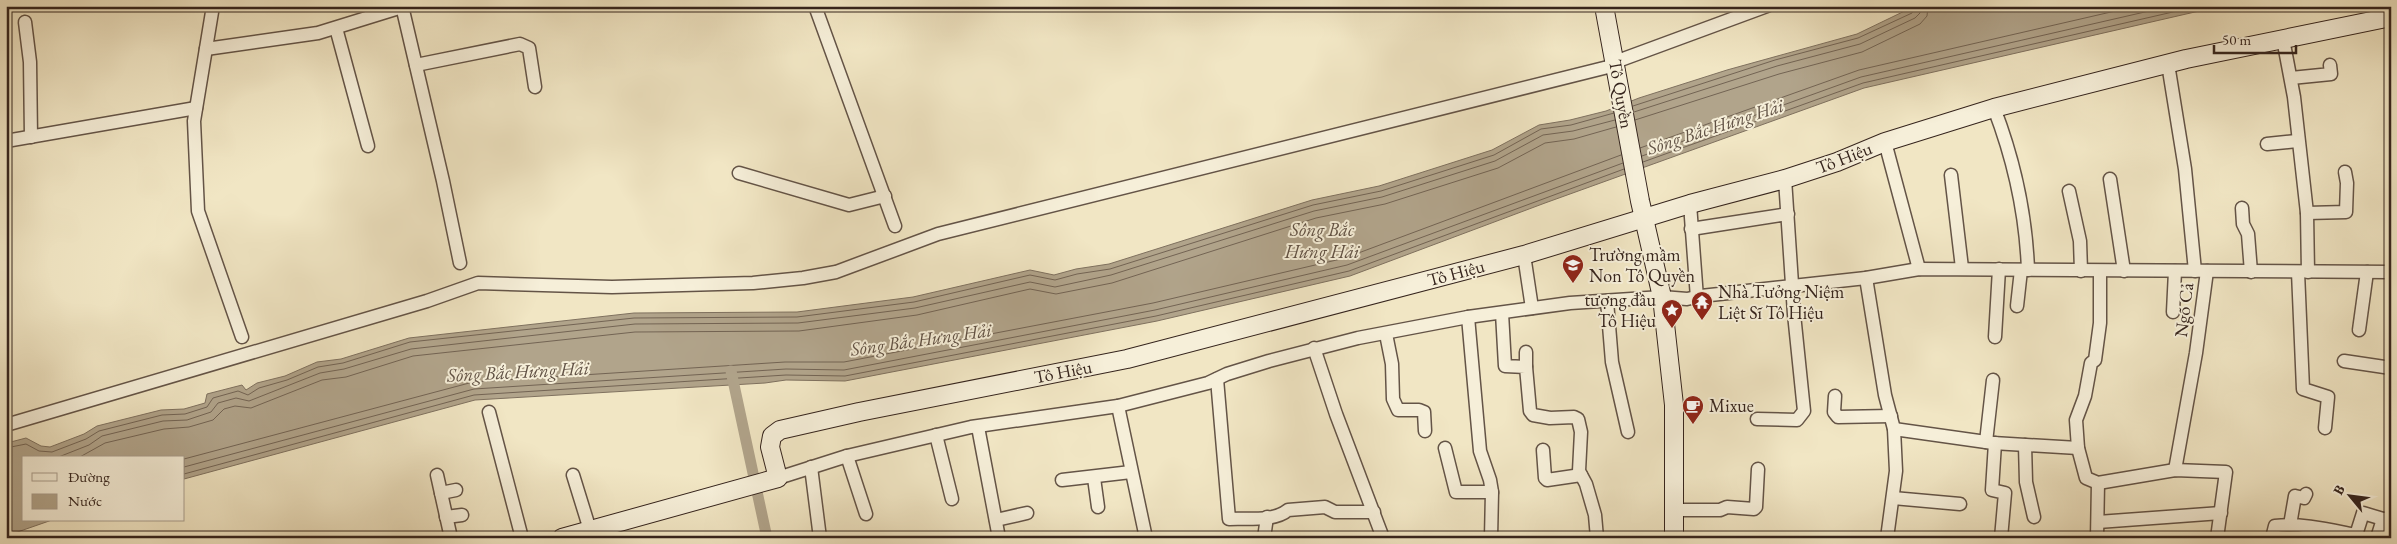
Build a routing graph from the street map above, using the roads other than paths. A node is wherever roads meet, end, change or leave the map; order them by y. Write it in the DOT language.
graph roads {
  1 [pos="213,6"];
  2 [pos="815,6"];
  3 [pos="1604,6"];
  4 [pos="1767,6"];
  5 [pos="402,7"];
  6 [pos="2391,17"];
  7 [pos="25,22"];
  8 [pos="336,28"];
  9 [pos="2283,39"];
  10 [pos="206,49"];
  11 [pos="1615,64"];
  12 [pos="2168,64"];
  13 [pos="416,65"];
  14 [pos="2330,65"];
  15 [pos="2291,78"];
  16 [pos="535,87"];
  17 [pos="196,108"];
  18 [pos="1994,108"];
  19 [pos="31,137"];
  20 [pos="6,141"];
  21 [pos="2297,141"];
  22 [pos="1885,142"];
  23 [pos="2267,144"];
  24 [pos="368,146"];
  25 [pos="2345,172"];
  26 [pos="739,173"];
  27 [pos="1951,175"];
  28 [pos="1785,179"];
  29 [pos="2110,179"];
  30 [pos="2069,191"];
  31 [pos="884,196"];
  32 [pos="1690,204"];
  33 [pos="2242,208"];
  34 [pos="2307,213"];
  35 [pos="1788,214"];
  36 [pos="1644,219"];
  37 [pos="895,226"];
  38 [pos="1691,229"];
  39 [pos="1524,255"];
  40 [pos="460,262"];
  41 [pos="1962,268"];
  42 [pos="2000,269"];
  43 [pos="1919,270"];
  44 [pos="2024,270"];
  45 [pos="2081,271"];
  46 [pos="2124,271"];
  47 [pos="2175,271"];
  48 [pos="2201,271"];
  49 [pos="2100,272"];
  50 [pos="2252,272"];
  51 [pos="2303,272"];
  52 [pos="2367,272"];
  53 [pos="2391,272"];
  54 [pos="1866,278"];
  55 [pos="1792,287"];
  56 [pos="1662,297"];
  57 [pos="1697,298"];
  58 [pos="1607,301"];
  59 [pos="2017,306"];
  60 [pos="1532,308"];
  61 [pos="2173,312"];
  62 [pos="1502,313"];
  63 [pos="1468,317"];
  64 [pos="2359,330"];
  65 [pos="1386,334"];
  66 [pos="242,337"];
  67 [pos="1996,337"];
  68 [pos="1314,348"];
  69 [pos="1526,352"];
  70 [pos="2344,361"];
  71 [pos="1526,367"];
  72 [pos="2391,368"];
  73 [pos="1217,379"];
  74 [pos="1993,380"];
  75 [pos="1835,396"];
  76 [pos="1118,406"];
  77 [pos="489,412"];
  78 [pos="1890,416"];
  79 [pos="1758,419"];
  80 [pos="6,426"];
  81 [pos="978,427"];
  82 [pos="2324,428"];
  83 [pos="1894,429"];
  84 [pos="1425,431"];
  85 [pos="1628,432"];
  86 [pos="936,435"];
  87 [pos="1991,442"];
  88 [pos="2025,445"];
  89 [pos="1445,448"];
  90 [pos="2078,448"];
  91 [pos="1543,450"];
  92 [pos="847,456"];
  93 [pos="811,467"];
  94 [pos="1758,469"];
  95 [pos="2175,470"];
  96 [pos="1131,472"];
  97 [pos="437,475"];
  98 [pos="573,475"];
  99 [pos="1581,475"];
  100 [pos="1094,478"];
  101 [pos="774,479"];
  102 [pos="1062,480"];
  103 [pos="2098,483"];
  104 [pos="456,490"];
  105 [pos="1492,492"];
  106 [pos="441,493"];
  107 [pos="2306,494"];
  108 [pos="1893,498"];
  109 [pos="952,499"];
  110 [pos="1960,504"];
  111 [pos="1098,507"];
  112 [pos="1674,510"];
  113 [pos="1374,512"];
  114 [pos="1027,513"];
  115 [pos="2221,513"];
  116 [pos="866,514"];
  117 [pos="462,515"];
  118 [pos="1267,517"];
  119 [pos="2034,517"];
  120 [pos="446,518"];
  121 [pos="2389,519"];
  122 [pos="996,520"];
  123 [pos="2098,522"];
  124 [pos="2290,525"];
  125 [pos="576,535"];
  126 [pos="2351,536"];
  127 [pos="451,538"];
  128 [pos="522,538"];
  129 [pos="820,538"];
  130 [pos="999,538"];
  131 [pos="1146,538"];
  132 [pos="1264,538"];
  133 [pos="1383,538"];
  134 [pos="1491,538"];
  135 [pos="1597,538"];
  136 [pos="1674,538"];
  137 [pos="1887,538"];
  138 [pos="2001,538"];
  139 [pos="2097,538"];
  140 [pos="2217,538"];
  141 [pos="2272,538"];
  142 [pos="2377,538"];
  1 -- 10 [label="street"];
  2 -- 31 [label="street"];
  3 -- 11 [label="main road, Tô Quyền"];
  4 -- 11 [label="street"];
  5 -- 8 [label="street"];
  5 -- 13 [label="street"];
  6 -- 9 [label="main road, Tô Hiệu"];
  7 -- 19 [label="street"];
  8 -- 10 [label="street"];
  8 -- 24 [label="street"];
  9 -- 12 [label="main road, Tô Hiệu"];
  9 -- 15 [label="street"];
  10 -- 17 [label="street"];
  11 -- 36 [label="main road, Tô Quyền"];
  11 -- 80 [label="street"];
  12 -- 18 [label="main road, Tô Hiệu"];
  12 -- 48 [label="street, Ngõ Cả"];
  13 -- 16 [label="street"];
  13 -- 40 [label="street"];
  14 -- 15 [label="street"];
  15 -- 21 [label="street"];
  17 -- 19 [label="street"];
  17 -- 66 [label="street"];
  18 -- 22 [label="main road, Tô Hiệu"];
  18 -- 44 [label="street"];
  19 -- 20 [label="street"];
  21 -- 23 [label="street"];
  21 -- 34 [label="street"];
  22 -- 28 [label="main road, Tô Hiệu"];
  22 -- 43 [label="street"];
  25 -- 34 [label="street"];
  26 -- 31 [label="street"];
  27 -- 41 [label="street"];
  28 -- 32 [label="main road, Tô Hiệu"];
  28 -- 35 [label="street"];
  29 -- 46 [label="street"];
  30 -- 45 [label="street"];
  31 -- 37 [label="street"];
  32 -- 36 [label="main road, Tô Hiệu"];
  32 -- 38 [label="street"];
  33 -- 50 [label="street"];
  34 -- 51 [label="street"];
  35 -- 38 [label="street"];
  35 -- 55 [label="street"];
  36 -- 39 [label="main road, Tô Hiệu"];
  36 -- 56 [label="main road, Tô Quyền"];
  38 -- 57 [label="street"];
  39 -- 60 [label="street"];
  39 -- 101 [label="main road, Tô Hiệu"];
  41 -- 42 [label="street"];
  41 -- 43 [label="street"];
  42 -- 44 [label="street"];
  42 -- 67 [label="street"];
  43 -- 54 [label="street"];
  44 -- 45 [label="street"];
  44 -- 59 [label="street"];
  45 -- 49 [label="street"];
  46 -- 47 [label="street"];
  46 -- 49 [label="street"];
  47 -- 48 [label="street"];
  47 -- 61 [label="street"];
  48 -- 50 [label="street"];
  48 -- 95 [label="street, Ngõ Cả"];
  49 -- 90 [label="street"];
  50 -- 51 [label="street"];
  51 -- 52 [label="street"];
  51 -- 82 [label="street"];
  52 -- 53 [label="street"];
  52 -- 64 [label="street"];
  54 -- 55 [label="street"];
  54 -- 78 [label="street"];
  55 -- 57 [label="street"];
  55 -- 79 [label="street"];
  56 -- 57 [label="street"];
  56 -- 58 [label="street"];
  56 -- 112 [label="main road, Tô Quyền"];
  58 -- 60 [label="street"];
  58 -- 85 [label="street"];
  60 -- 62 [label="street"];
  62 -- 63 [label="street"];
  62 -- 71 [label="street"];
  63 -- 65 [label="street"];
  63 -- 105 [label="street"];
  65 -- 68 [label="street"];
  65 -- 84 [label="street"];
  68 -- 73 [label="street"];
  68 -- 113 [label="street"];
  69 -- 71 [label="street"];
  70 -- 72 [label="street"];
  71 -- 99 [label="street"];
  73 -- 76 [label="street"];
  73 -- 118 [label="street"];
  74 -- 87 [label="street"];
  75 -- 78 [label="street"];
  76 -- 81 [label="street"];
  76 -- 96 [label="street"];
  77 -- 128 [label="street"];
  78 -- 83 [label="street"];
  81 -- 86 [label="street"];
  81 -- 122 [label="street"];
  83 -- 87 [label="street"];
  83 -- 108 [label="street"];
  86 -- 92 [label="street"];
  86 -- 109 [label="street"];
  87 -- 88 [label="street"];
  87 -- 138 [label="street"];
  88 -- 90 [label="street"];
  88 -- 119 [label="street"];
  89 -- 105 [label="street"];
  90 -- 103 [label="street"];
  91 -- 99 [label="street"];
  92 -- 93 [label="street"];
  92 -- 116 [label="street"];
  93 -- 101 [label="street"];
  93 -- 129 [label="street"];
  94 -- 112 [label="street"];
  95 -- 103 [label="street"];
  95 -- 115 [label="street"];
  96 -- 100 [label="street"];
  96 -- 131 [label="street"];
  97 -- 106 [label="street"];
  98 -- 125 [label="street"];
  99 -- 135 [label="street"];
  100 -- 102 [label="street"];
  100 -- 111 [label="street"];
  101 -- 125 [label="main road"];
  103 -- 123 [label="street"];
  104 -- 106 [label="street"];
  105 -- 134 [label="street"];
  106 -- 120 [label="street"];
  107 -- 124 [label="street"];
  108 -- 110 [label="street"];
  108 -- 137 [label="street"];
  112 -- 136 [label="main road, Tô Quyền"];
  113 -- 118 [label="street"];
  113 -- 133 [label="street"];
  114 -- 122 [label="street"];
  115 -- 123 [label="street"];
  115 -- 140 [label="street"];
  117 -- 120 [label="street"];
  118 -- 132 [label="street"];
  120 -- 127 [label="street"];
  121 -- 126 [label="street"];
  121 -- 142 [label="street"];
  122 -- 130 [label="street"];
  123 -- 139 [label="street"];
  124 -- 126 [label="street"];
  124 -- 141 [label="street"];
}
